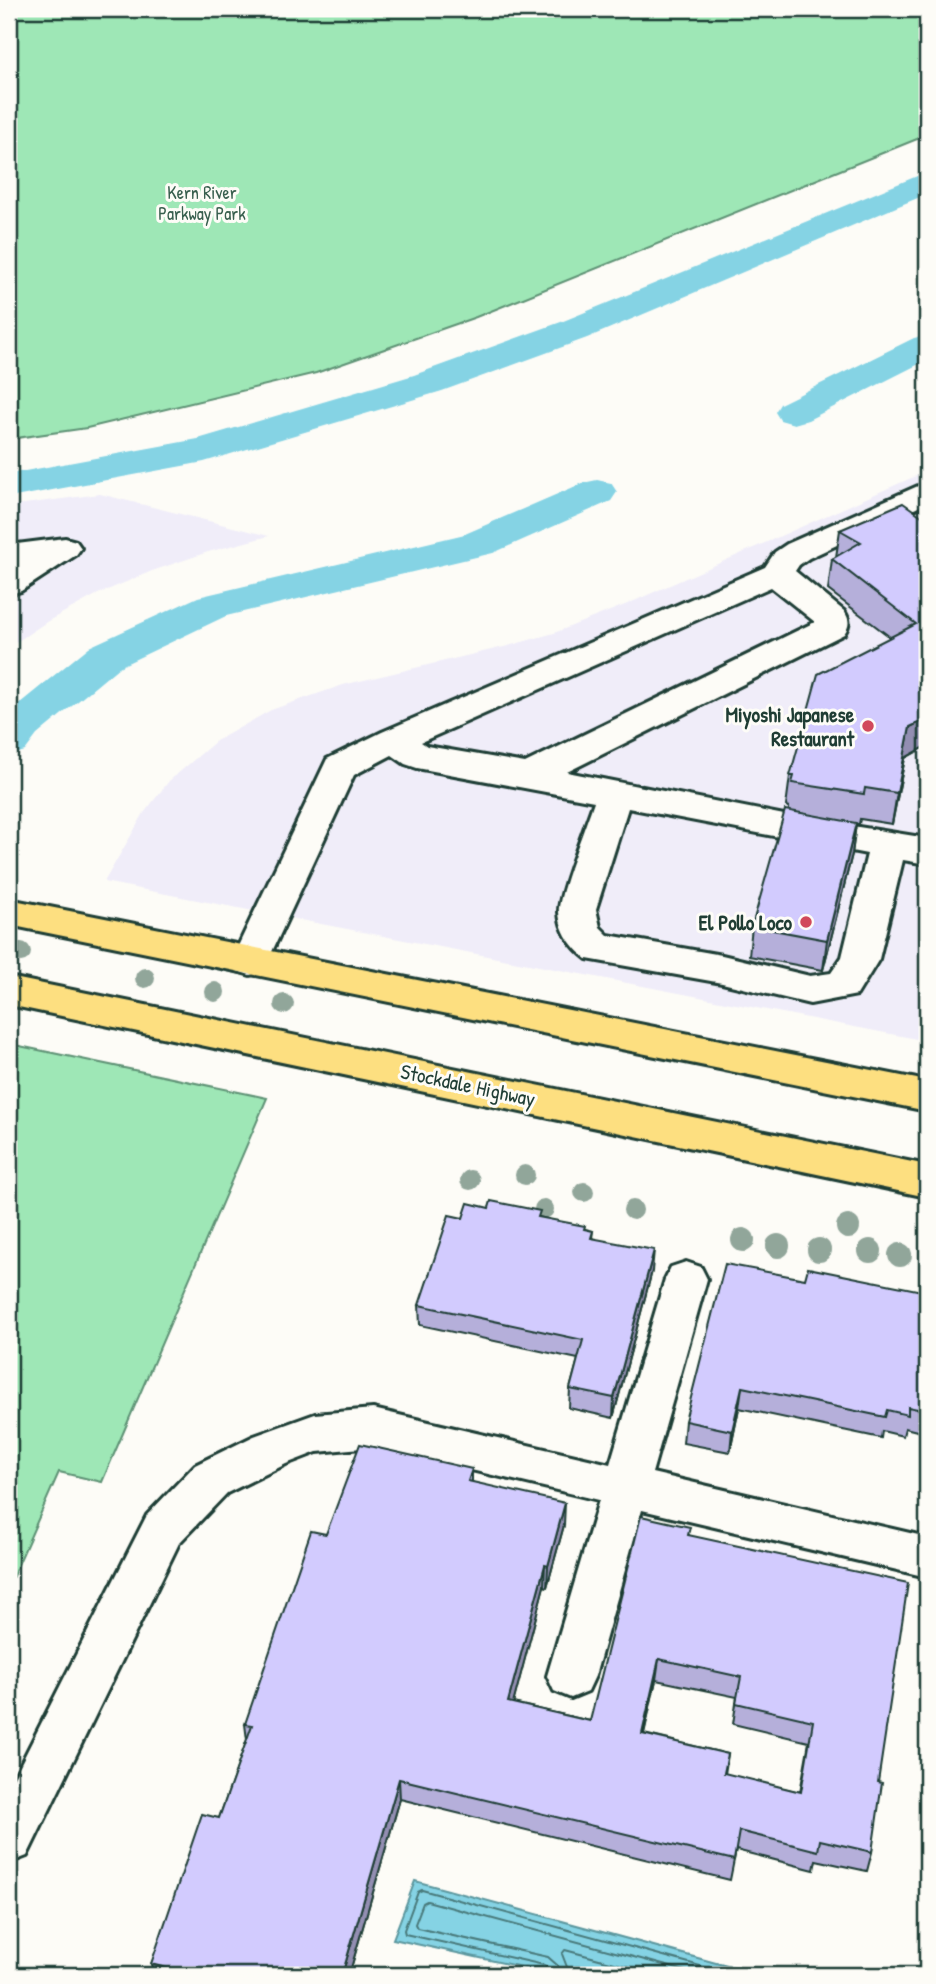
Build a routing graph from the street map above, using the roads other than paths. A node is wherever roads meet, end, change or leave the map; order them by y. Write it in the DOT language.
graph roads {
  1 [pos="927,491"];
  2 [pos="9,555"];
  3 [pos="776,577"];
  4 [pos="9,584"];
  5 [pos="394,740"];
  6 [pos="529,776"];
  7 [pos="615,793"];
  8 [pos="888,844"];
  9 [pos="927,851"];
  10 [pos="9,912"];
  11 [pos="250,961"];
  12 [pos="9,991"];
  13 [pos="927,1096"];
  14 [pos="927,1181"];
  15 [pos="686,1279"];
  16 [pos="625,1487"];
  17 [pos="927,1557"];
  18 [pos="571,1676"];
  19 [pos="9,1839"];
  1 -- 3 [label="lane"];
  2 -- 4 [label="lane"];
  3 -- 5 [label="lane"];
  3 -- 6 [label="lane"];
  5 -- 6 [label="lane"];
  5 -- 11 [label="lane"];
  6 -- 7 [label="lane"];
  7 -- 8 [label="lane"];
  7 -- 8 [label="lane"];
  8 -- 9 [label="lane"];
  10 -- 11 [label="main road"];
  11 -- 13 [label="main road"];
  12 -- 14 [label="main road, Stockdale Highway"];
  15 -- 16 [label="lane"];
  16 -- 17 [label="lane"];
  16 -- 18 [label="lane"];
  16 -- 19 [label="lane"];
}
